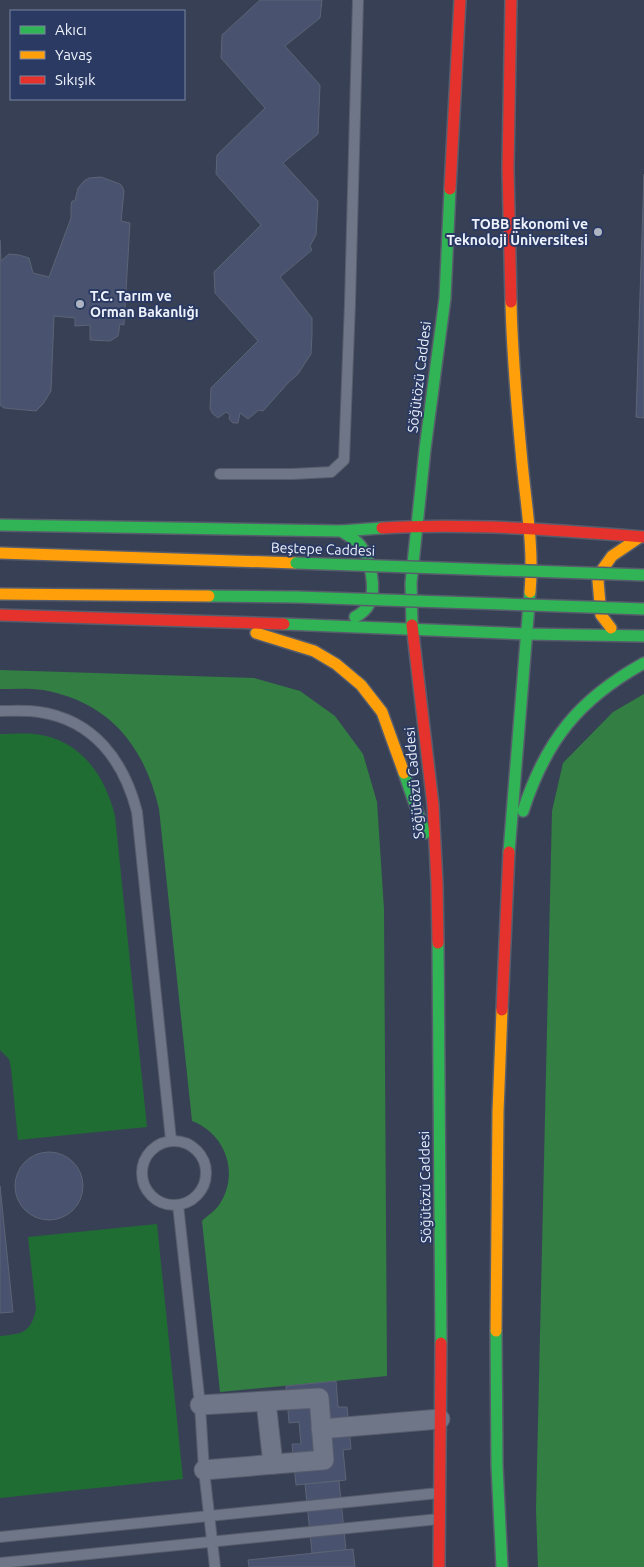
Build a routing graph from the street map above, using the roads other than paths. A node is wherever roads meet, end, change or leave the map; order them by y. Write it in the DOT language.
graph roads {
  1 [pos="358,0"];
  2 [pos="460,0"];
  3 [pos="512,0"];
  4 [pos="220,474"];
  5 [pos="0,525"];
  6 [pos="417,526"];
  7 [pos="530,530"];
  8 [pos="341,531"];
  9 [pos="642,537"];
  10 [pos="0,553"];
  11 [pos="644,575"];
  12 [pos="0,594"];
  13 [pos="644,609"];
  14 [pos="0,615"];
  15 [pos="216,622"];
  16 [pos="339,626"];
  17 [pos="412,630"];
  18 [pos="526,634"];
  19 [pos="639,636"];
  20 [pos="644,663"];
  21 [pos="0,711"];
  22 [pos="436,864"];
  23 [pos="508,868"];
  24 [pos="171,1140"];
  25 [pos="178,1205"];
  26 [pos="266,1402"];
  27 [pos="200,1405"];
  28 [pos="440,1419"];
  29 [pos="322,1429"];
  30 [pos="273,1464"];
  31 [pos="204,1470"];
  32 [pos="440,1493"];
  33 [pos="210,1516"];
  34 [pos="440,1518"];
  35 [pos="0,1537"];
  36 [pos="212,1542"];
  37 [pos="0,1563"];
  38 [pos="215,1567"];
  39 [pos="440,1567"];
  40 [pos="502,1567"];
  1 -- 4 [label="lane"];
  2 -- 6 [label="main road, Söğütözü Caddesi"];
  3 -- 7 [label="main road"];
  5 -- 8 [label="main road"];
  6 -- 7 [label="main road"];
  6 -- 8 [label="main road"];
  6 -- 17 [label="main road, Söğütözü Caddesi"];
  7 -- 9 [label="main road"];
  7 -- 18 [label="main road"];
  8 -- 16 [label="main road"];
  9 -- 19 [label="main road"];
  10 -- 11 [label="main road, Beştepe Caddesi, bridge"];
  12 -- 13 [label="main road, bridge"];
  14 -- 15 [label="main road"];
  15 -- 16 [label="main road"];
  15 -- 22 [label="main road"];
  16 -- 17 [label="main road"];
  17 -- 18 [label="main road"];
  17 -- 22 [label="main road, Söğütözü Caddesi"];
  18 -- 19 [label="main road"];
  18 -- 23 [label="main road"];
  20 -- 23 [label="main road"];
  21 -- 24 [label="lane"];
  22 -- 28 [label="main road, Söğütözü Caddesi"];
  23 -- 40 [label="main road"];
  24 -- 25 [label="lane"];
  24 -- 25 [label="lane"];
  25 -- 27 [label="lane"];
  26 -- 27 [label="street"];
  26 -- 29 [label="street"];
  26 -- 30 [label="street"];
  27 -- 31 [label="lane"];
  28 -- 29 [label="street"];
  28 -- 32 [label="main road, Söğütözü Caddesi"];
  29 -- 30 [label="street"];
  30 -- 31 [label="street"];
  31 -- 33 [label="lane"];
  32 -- 33 [label="lane"];
  32 -- 34 [label="main road, Söğütözü Caddesi"];
  33 -- 35 [label="lane"];
  33 -- 36 [label="lane"];
  34 -- 36 [label="lane"];
  34 -- 39 [label="main road, Söğütözü Caddesi"];
  36 -- 37 [label="lane"];
  36 -- 38 [label="lane"];
}
